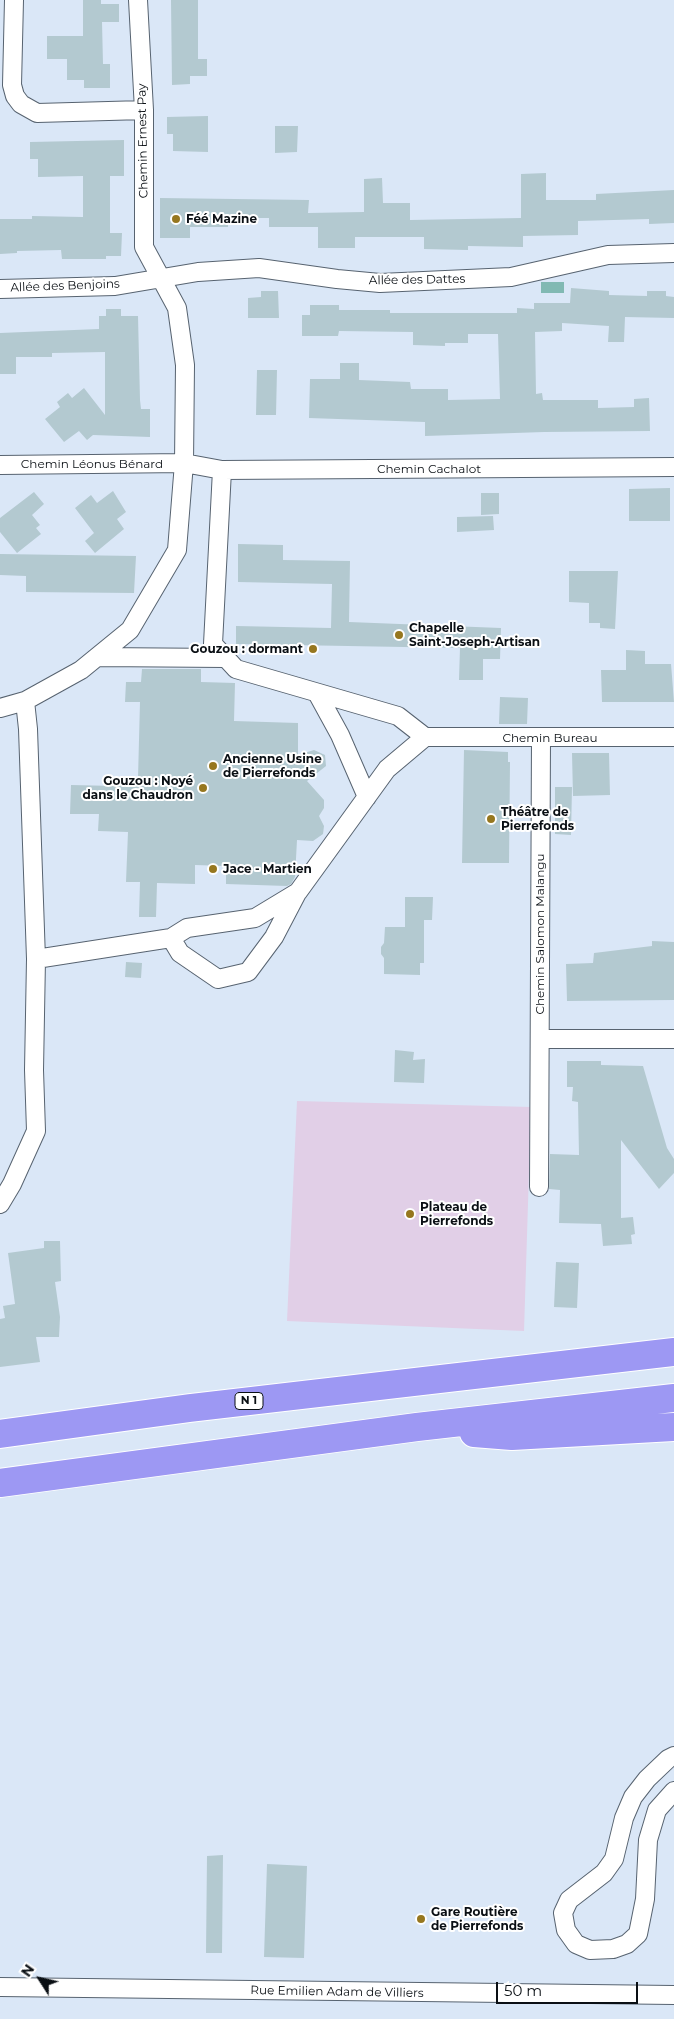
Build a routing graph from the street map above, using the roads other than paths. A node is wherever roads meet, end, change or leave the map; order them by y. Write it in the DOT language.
graph roads {
  1 [pos="14,0"];
  2 [pos="138,0"];
  3 [pos="144,110"];
  4 [pos="674,253"];
  5 [pos="160,278"];
  6 [pos="0,289"];
  7 [pos="184,463"];
  8 [pos="0,464"];
  9 [pos="674,467"];
  10 [pos="222,470"];
  11 [pos="97,657"];
  12 [pos="226,658"];
  13 [pos="317,692"];
  14 [pos="25,701"];
  15 [pos="0,708"];
  16 [pos="425,737"];
  17 [pos="674,737"];
  18 [pos="541,738"];
  19 [pos="367,796"];
  20 [pos="298,892"];
  21 [pos="171,938"];
  22 [pos="36,959"];
  23 [pos="540,1039"];
  24 [pos="674,1039"];
  25 [pos="539,1187"];
  26 [pos="0,1204"];
  27 [pos="674,1352"];
  28 [pos="674,1398"];
  29 [pos="417,1427"];
  30 [pos="674,1427"];
  31 [pos="0,1434"];
  32 [pos="0,1483"];
  33 [pos="674,1756"];
  34 [pos="674,1790"];
  35 [pos="0,1986"];
  36 [pos="674,1995"];
  1 -- 3 [label="street"];
  2 -- 3 [label="street, Chemin Ernest Pay"];
  3 -- 5 [label="street, Chemin Ernest Pay"];
  4 -- 5 [label="street, Allée des Dattes"];
  5 -- 6 [label="street, Allée des Benjoins"];
  5 -- 7 [label="street"];
  7 -- 8 [label="street, Chemin Léonus Bénard"];
  7 -- 10 [label="street, Chemin Cachalot"];
  7 -- 11 [label="street"];
  9 -- 10 [label="street, Chemin Cachalot"];
  10 -- 12 [label="street"];
  11 -- 12 [label="street"];
  11 -- 14 [label="street"];
  12 -- 13 [label="street"];
  13 -- 16 [label="street"];
  13 -- 19 [label="street"];
  14 -- 15 [label="street"];
  14 -- 22 [label="street"];
  16 -- 18 [label="street, Chemin Bureau"];
  16 -- 19 [label="street"];
  17 -- 18 [label="street, Chemin Bureau"];
  18 -- 23 [label="street, Chemin Salomon Malangu"];
  19 -- 20 [label="street"];
  20 -- 21 [label="street"];
  20 -- 21 [label="street"];
  21 -- 22 [label="street"];
  22 -- 26 [label="street"];
  23 -- 24 [label="street"];
  23 -- 25 [label="street, Chemin Salomon Malangu"];
  27 -- 31 [label="highway, N 1"];
  28 -- 29 [label="highway"];
  29 -- 30 [label="highway"];
  29 -- 32 [label="highway"];
  33 -- 34 [label="street"];
  35 -- 36 [label="street, Rue Emilien Adam de Villiers"];
}
